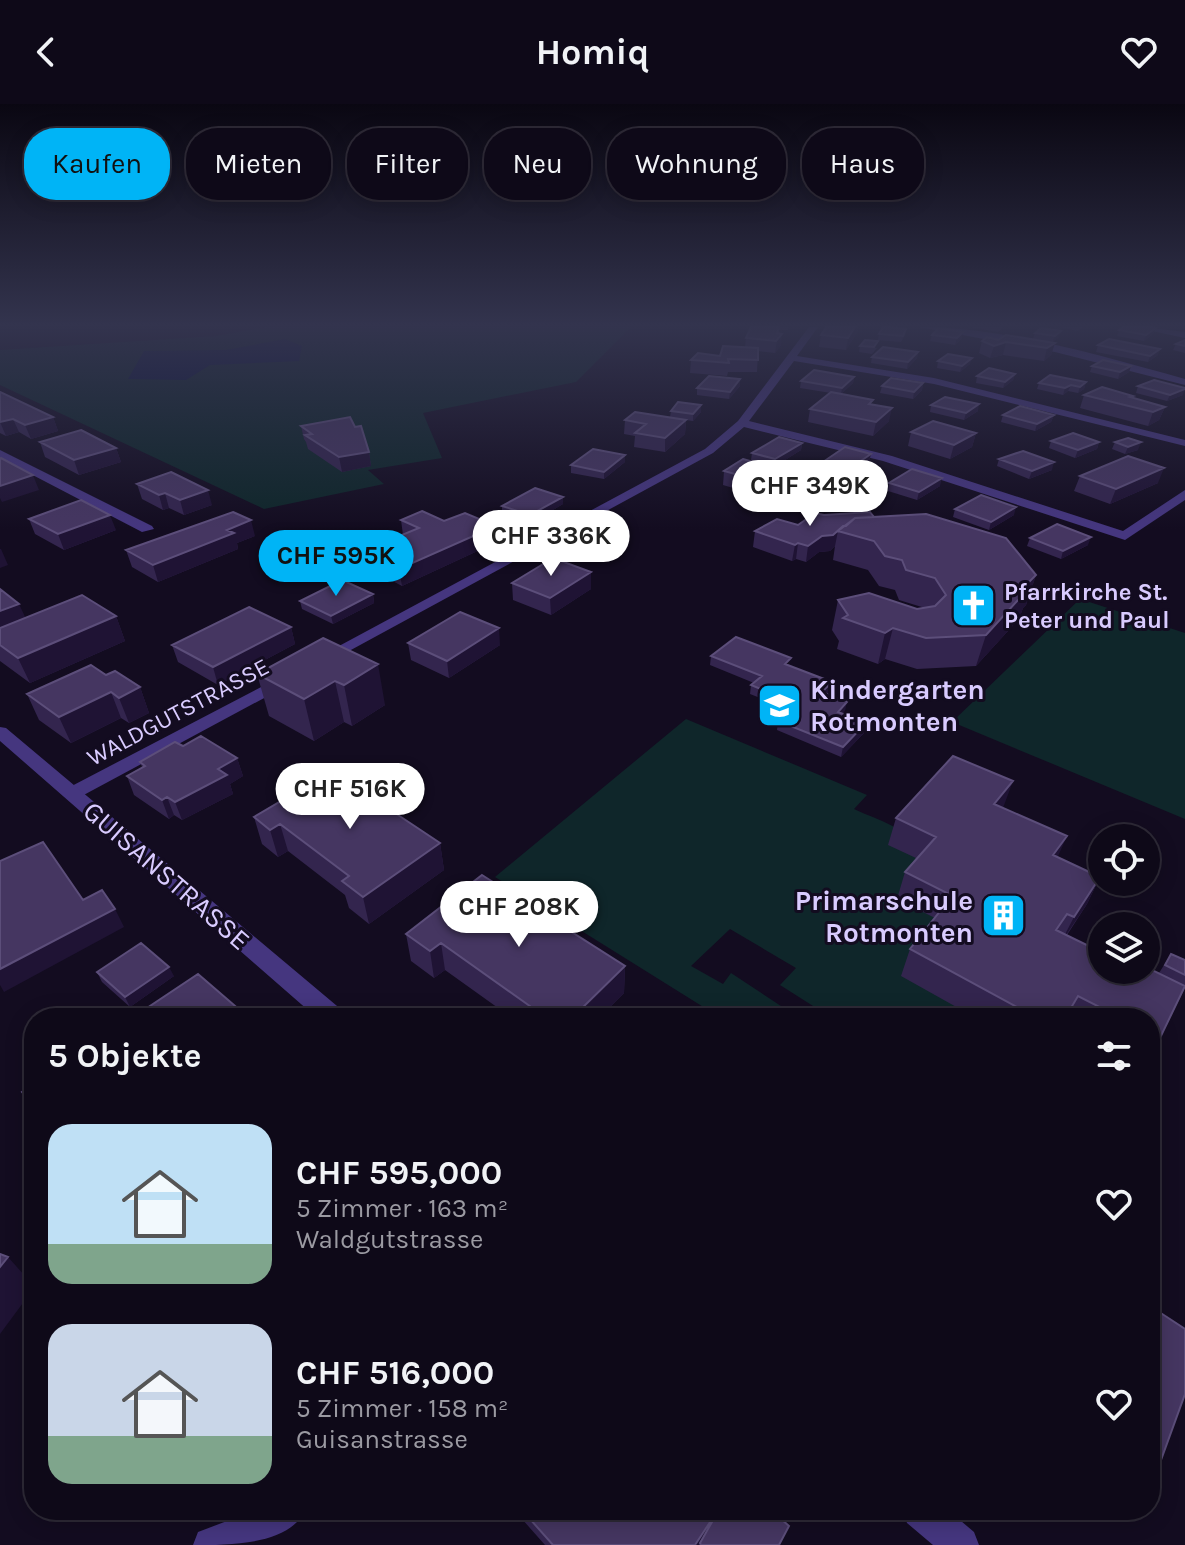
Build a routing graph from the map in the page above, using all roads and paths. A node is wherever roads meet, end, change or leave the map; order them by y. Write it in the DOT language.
graph roads {
  1 [pos="762,394"];
  2 [pos="988,394"];
  3 [pos="742,423"];
  4 [pos="1185,443"];
  5 [pos="0,453"];
  6 [pos="1185,494"];
  7 [pos="147,529"];
  8 [pos="0,732"];
  9 [pos="73,793"];
  10 [pos="322,1008"];
  11 [pos="273,1520"];
  12 [pos="932,1520"];
  13 [pos="211,1545"];
  14 [pos="961,1545"];
  1 -- 3 [label="street, WALDGUTSTRASSE"];
  2 -- 4 [label="street"];
  3 -- 6 [label="street"];
  3 -- 9 [label="street, WALDGUTSTRASSE"];
  5 -- 7 [label="street"];
  8 -- 9 [label="street, GUISANSTRASSE"];
  9 -- 10 [label="street, GUISANSTRASSE"];
  11 -- 13 [label="street"];
  12 -- 14 [label="street"];
}
